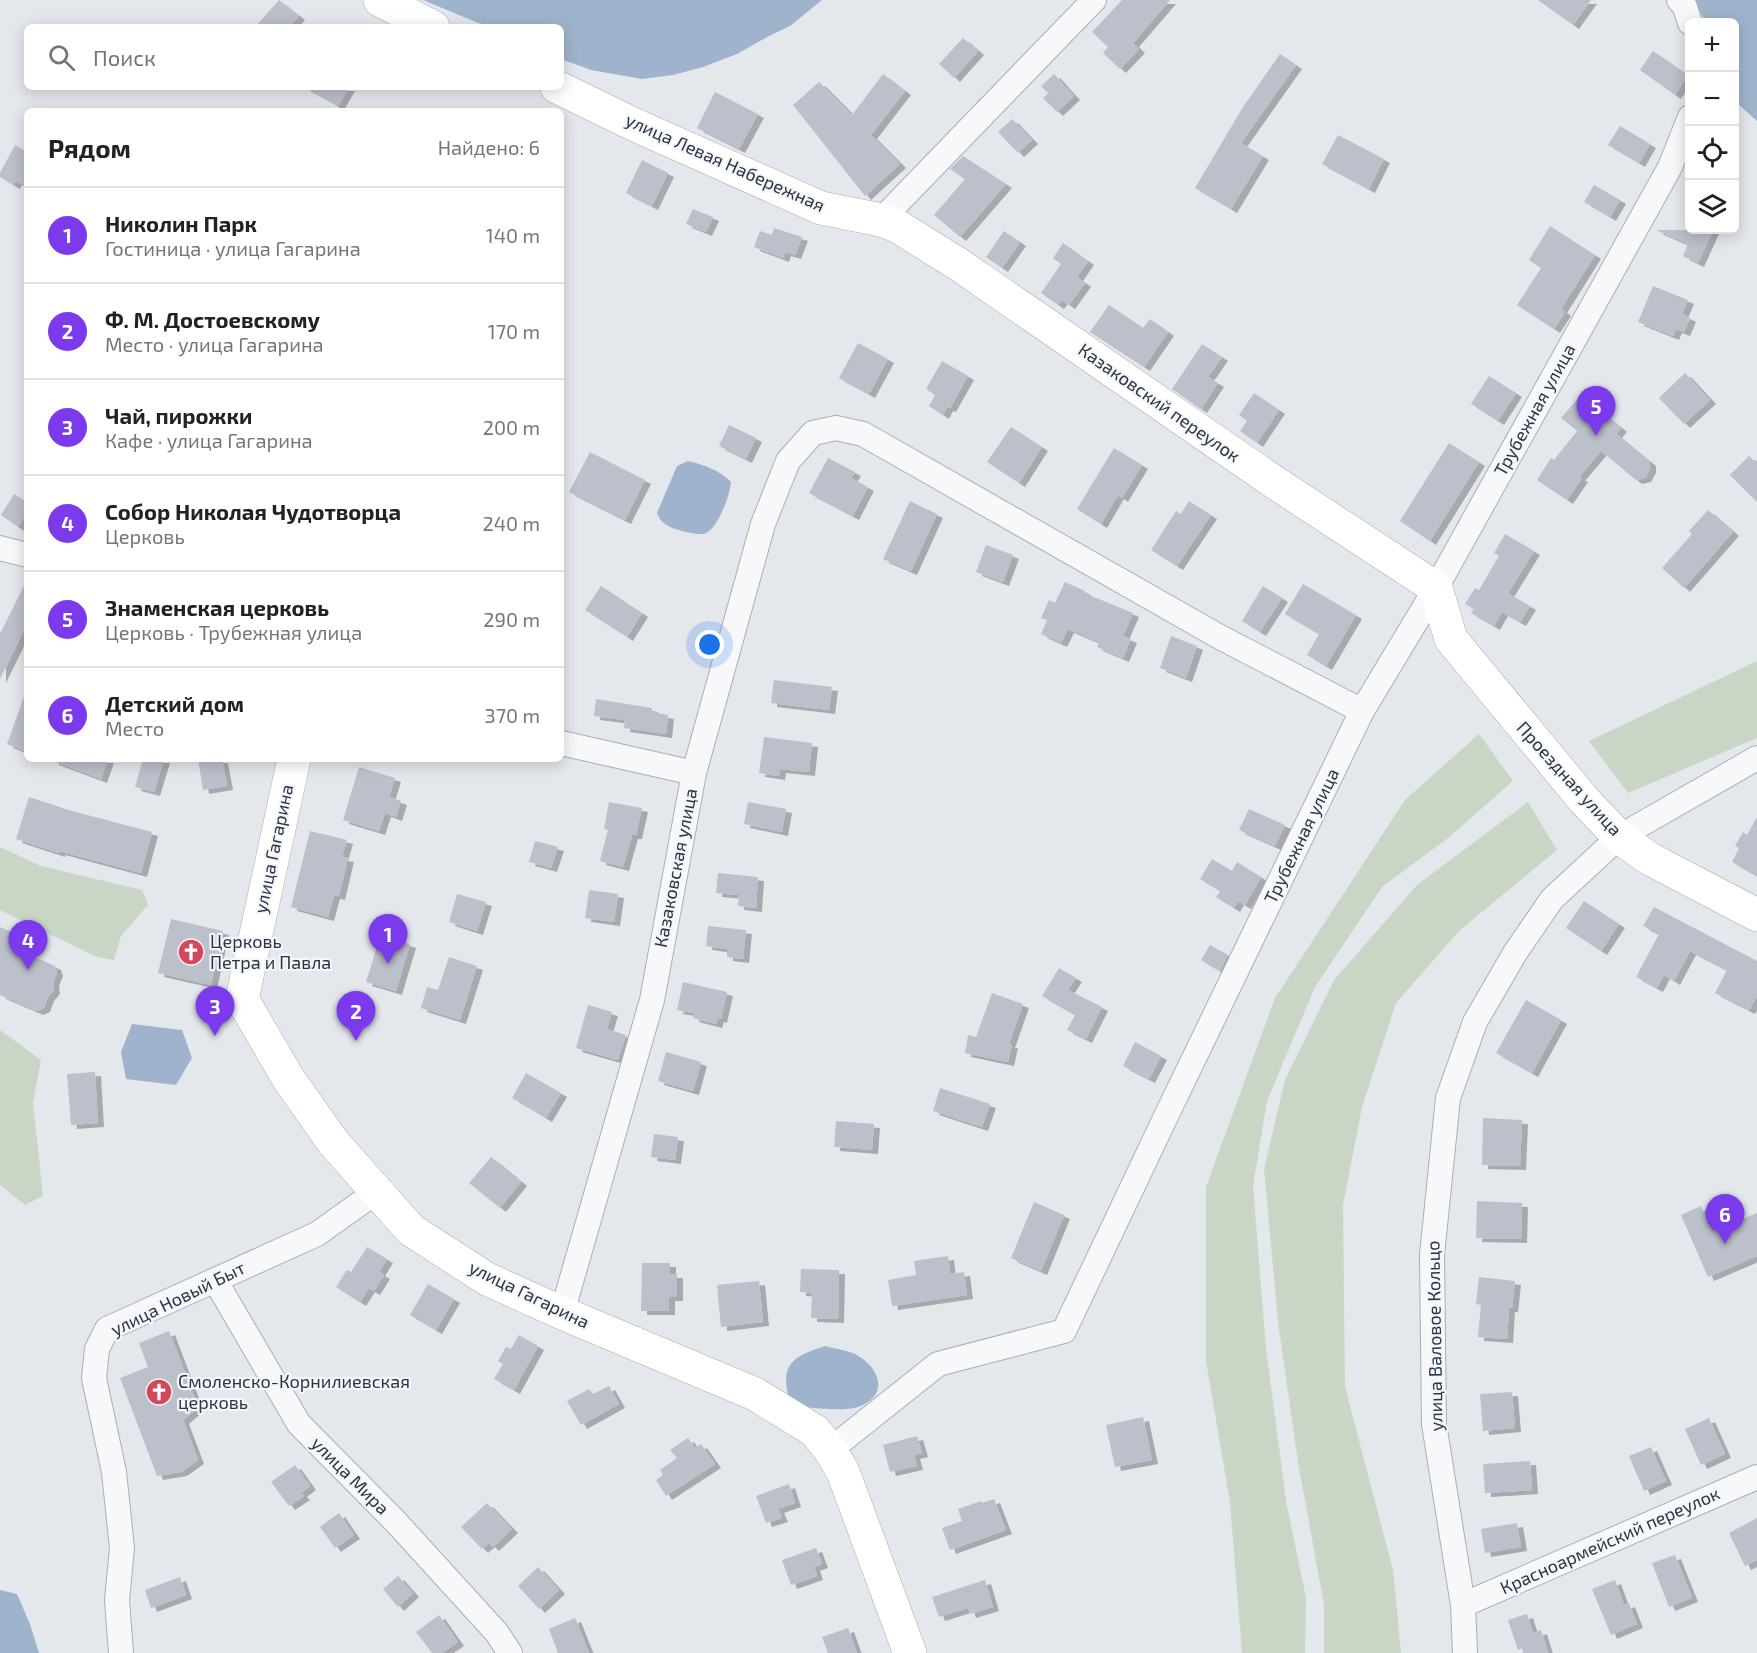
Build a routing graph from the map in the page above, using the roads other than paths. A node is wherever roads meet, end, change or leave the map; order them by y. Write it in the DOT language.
graph roads {
  1 [pos="380,0"];
  2 [pos="1094,0"];
  3 [pos="1679,0"];
  4 [pos="1688,18"];
  5 [pos="427,24"];
  6 [pos="563,90"];
  7 [pos="1686,126"];
  8 [pos="881,220"];
  9 [pos="0,548"];
  10 [pos="24,554"];
  11 [pos="1436,588"];
  12 [pos="1450,639"];
  13 [pos="1404,642"];
  14 [pos="1362,711"];
  15 [pos="564,744"];
  16 [pos="1757,759"];
  17 [pos="293,762"];
  18 [pos="694,773"];
  19 [pos="1619,837"];
  20 [pos="1757,915"];
  21 [pos="376,1192"];
  22 [pos="215,1280"];
  23 [pos="562,1313"];
  24 [pos="830,1450"];
  25 [pos="1757,1477"];
  26 [pos="1463,1605"];
  27 [pos="121,1653"];
  28 [pos="510,1653"];
  29 [pos="910,1653"];
  30 [pos="1465,1653"];
  1 -- 5 [label="street"];
  2 -- 8 [label="street"];
  3 -- 4 [label="street"];
  6 -- 8 [label="street, улица Левая Набережная"];
  7 -- 11 [label="street, Трубежная улица"];
  8 -- 11 [label="street, Казаковский переулок"];
  9 -- 10 [label="street"];
  11 -- 12 [label="street, Проездная улица"];
  11 -- 13 [label="street, Трубежная улица"];
  12 -- 13 [label="street"];
  12 -- 19 [label="street, Проездная улица"];
  13 -- 14 [label="street, Трубежная улица"];
  14 -- 18 [label="street, Казаковская улица"];
  14 -- 24 [label="street, Трубежная улица"];
  15 -- 18 [label="street"];
  16 -- 19 [label="street, улица Валовое Кольцо"];
  17 -- 21 [label="street, улица Гагарина"];
  18 -- 23 [label="street, Казаковская улица"];
  19 -- 20 [label="street, Проездная улица"];
  19 -- 26 [label="street, улица Валовое Кольцо"];
  21 -- 22 [label="street, улица Новый Быт"];
  21 -- 23 [label="street, улица Гагарина"];
  22 -- 27 [label="street, улица Новый Быт"];
  22 -- 28 [label="street, улица Мира"];
  23 -- 24 [label="street, улица Гагарина"];
  24 -- 29 [label="street, улица Гагарина"];
  25 -- 26 [label="street, Красноармейский переулок"];
  26 -- 30 [label="street, улица Валовое Кольцо"];
}
